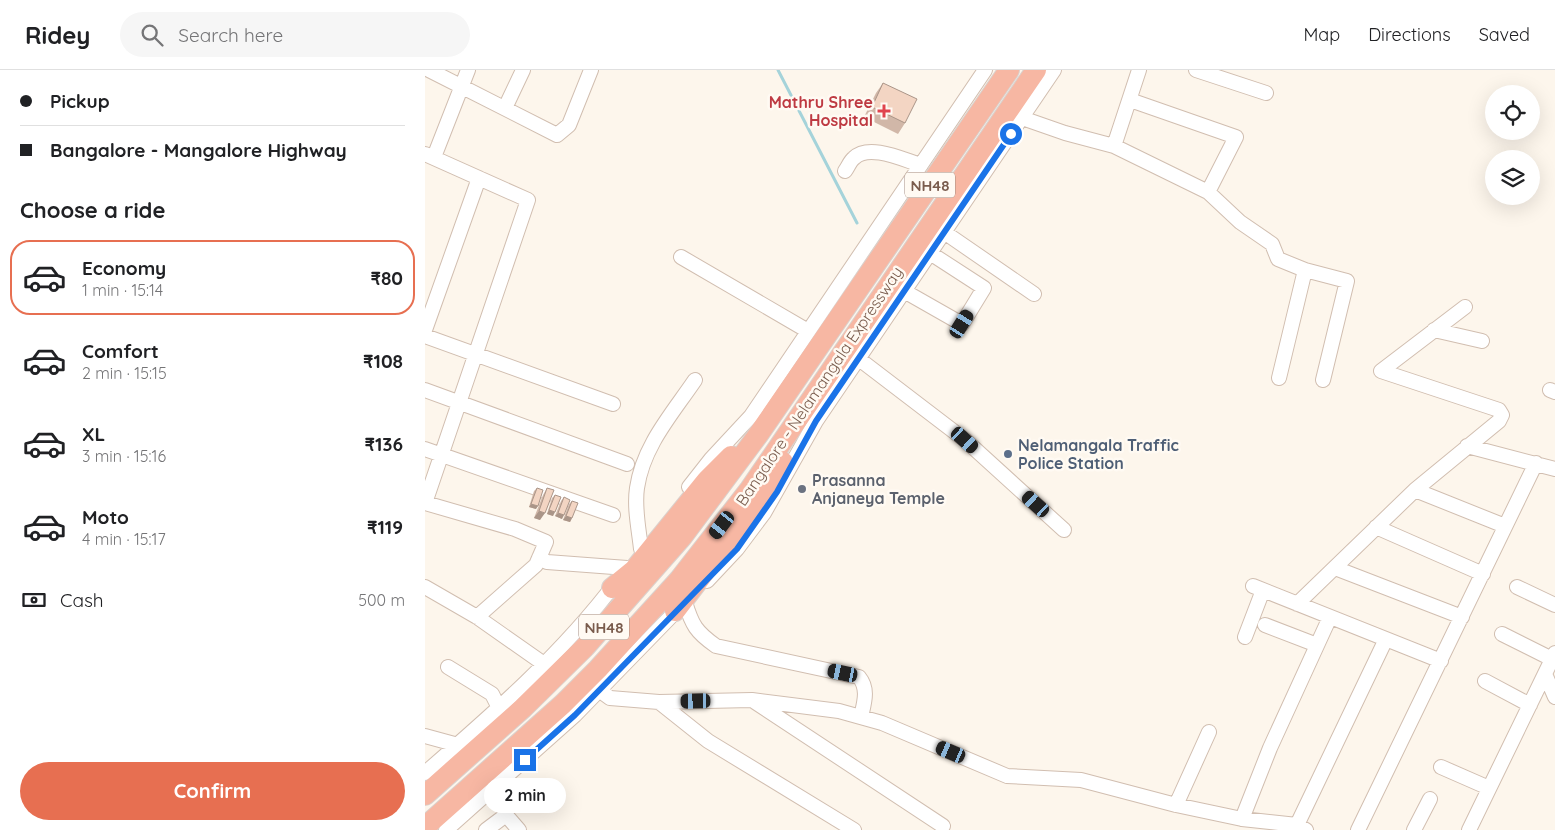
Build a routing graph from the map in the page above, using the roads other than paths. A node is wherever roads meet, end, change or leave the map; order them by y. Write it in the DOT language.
graph roads {
  1 [pos="429,70"];
  2 [pos="468,70"];
  3 [pos="523,70"];
  4 [pos="591,70"];
  5 [pos="1009,70"];
  6 [pos="1036,70"];
  7 [pos="1054,70"];
  8 [pos="1139,70"];
  9 [pos="1195,70"];
  10 [pos="981,71"];
  11 [pos="461,84"];
  12 [pos="1266,93"];
  13 [pos="1130,100"];
  14 [pos="505,108"];
  15 [pos="1022,118"];
  16 [pos="1114,146"];
  17 [pos="429,155"];
  18 [pos="921,165"];
  19 [pos="845,171"];
  20 [pos="479,178"];
  21 [pos="1208,192"];
  22 [pos="944,232"];
  23 [pos="930,253"];
  24 [pos="681,257"];
  25 [pos="1305,270"];
  26 [pos="905,291"];
  27 [pos="1034,294"];
  28 [pos="1465,307"];
  29 [pos="425,330"];
  30 [pos="1434,330"];
  31 [pos="808,331"];
  32 [pos="425,336"];
  33 [pos="1482,341"];
  34 [pos="474,356"];
  35 [pos="859,359"];
  36 [pos="1279,378"];
  37 [pos="695,380"];
  38 [pos="1323,380"];
  39 [pos="425,390"];
  40 [pos="458,403"];
  41 [pos="613,404"];
  42 [pos="806,407"];
  43 [pos="758,435"];
  44 [pos="1467,446"];
  45 [pos="425,449"];
  46 [pos="440,455"];
  47 [pos="627,464"];
  48 [pos="1536,464"];
  49 [pos="1555,469"];
  50 [pos="1415,490"];
  51 [pos="425,503"];
  52 [pos="613,515"];
  53 [pos="1505,526"];
  54 [pos="1376,527"];
  55 [pos="1064,530"];
  56 [pos="641,549"];
  57 [pos="539,558"];
  58 [pos="627,568"];
  59 [pos="1335,568"];
  60 [pos="1483,574"];
  61 [pos="425,587"];
  62 [pos="612,588"];
  63 [pos="1517,588"];
  64 [pos="1297,604"];
  65 [pos="1555,605"];
  66 [pos="680,606"];
  67 [pos="477,617"];
  68 [pos="1330,617"];
  69 [pos="1462,617"];
  70 [pos="1265,625"];
  71 [pos="1502,634"];
  72 [pos="1245,637"];
  73 [pos="1386,640"];
  74 [pos="1317,645"];
  75 [pos="1554,656"];
  76 [pos="1441,661"];
  77 [pos="544,664"];
  78 [pos="448,667"];
  79 [pos="1545,674"];
  80 [pos="1485,681"];
  81 [pos="599,690"];
  82 [pos="1555,697"];
  83 [pos="752,700"];
  84 [pos="659,702"];
  85 [pos="1530,705"];
  86 [pos="499,708"];
  87 [pos="861,717"];
  88 [pos="1209,732"];
  89 [pos="425,736"];
  90 [pos="458,744"];
  91 [pos="1441,767"];
  92 [pos="425,774"];
  93 [pos="1489,788"];
  94 [pos="425,795"];
  95 [pos="1429,798"];
  96 [pos="1176,805"];
  97 [pos="1242,819"];
  98 [pos="943,826"];
  99 [pos="425,827"];
  100 [pos="1302,828"];
  101 [pos="445,830"];
  102 [pos="486,830"];
  103 [pos="519,830"];
  104 [pos="854,830"];
  105 [pos="1358,830"];
  106 [pos="1413,830"];
  107 [pos="1469,830"];
  1 -- 11 [label="street"];
  2 -- 11 [label="street"];
  3 -- 14 [label="street"];
  4 -- 14 [label="street"];
  5 -- 43 [label="highway, Bangalore - Nelamangala Expressway / NH48"];
  6 -- 42 [label="highway, Bangalore - Nelamangala Expressway / NH48"];
  7 -- 15 [label="street"];
  8 -- 13 [label="street"];
  9 -- 12 [label="street"];
  10 -- 18 [label="street"];
  11 -- 14 [label="street"];
  11 -- 17 [label="street"];
  13 -- 16 [label="street"];
  13 -- 21 [label="street"];
  15 -- 16 [label="street"];
  15 -- 22 [label="street"];
  16 -- 21 [label="street"];
  17 -- 20 [label="street"];
  18 -- 19 [label="street"];
  18 -- 31 [label="street"];
  20 -- 29 [label="street"];
  20 -- 34 [label="street"];
  21 -- 25 [label="street"];
  22 -- 23 [label="street"];
  22 -- 27 [label="street"];
  23 -- 26 [label="street"];
  23 -- 26 [label="street"];
  24 -- 31 [label="street"];
  25 -- 36 [label="street"];
  25 -- 38 [label="street"];
  26 -- 35 [label="street"];
  28 -- 30 [label="street"];
  30 -- 33 [label="street"];
  30 -- 44 [label="street"];
  31 -- 56 [label="street"];
  32 -- 34 [label="street"];
  34 -- 40 [label="street"];
  34 -- 41 [label="street"];
  35 -- 55 [label="street"];
  35 -- 66 [label="street"];
  37 -- 56 [label="street"];
  39 -- 40 [label="street"];
  40 -- 46 [label="street"];
  40 -- 47 [label="street"];
  42 -- 66 [label="highway"];
  42 -- 99 [label="highway, Bangalore - Nelamangala Expressway / NH48"];
  43 -- 62 [label="highway"];
  43 -- 94 [label="highway, Bangalore - Nelamangala Expressway / NH48"];
  44 -- 48 [label="street"];
  44 -- 50 [label="street"];
  45 -- 46 [label="street"];
  46 -- 51 [label="street"];
  46 -- 52 [label="street"];
  48 -- 49 [label="street"];
  48 -- 53 [label="street"];
  50 -- 53 [label="street"];
  50 -- 54 [label="street"];
  51 -- 57 [label="street"];
  53 -- 60 [label="street"];
  54 -- 59 [label="street"];
  54 -- 60 [label="street"];
  56 -- 58 [label="street"];
  57 -- 58 [label="street"];
  57 -- 67 [label="street"];
  58 -- 62 [label="street"];
  59 -- 64 [label="street"];
  59 -- 69 [label="street"];
  60 -- 69 [label="street"];
  61 -- 67 [label="street"];
  62 -- 77 [label="street"];
  63 -- 65 [label="street"];
  64 -- 68 [label="street"];
  64 -- 72 [label="street"];
  66 -- 81 [label="street"];
  66 -- 87 [label="street"];
  67 -- 77 [label="street"];
  68 -- 73 [label="street"];
  68 -- 74 [label="street"];
  69 -- 76 [label="street"];
  70 -- 74 [label="street"];
  71 -- 75 [label="street"];
  73 -- 76 [label="street"];
  73 -- 100 [label="street"];
  74 -- 97 [label="street"];
  75 -- 79 [label="street"];
  76 -- 105 [label="street"];
  77 -- 86 [label="street"];
  78 -- 86 [label="street"];
  79 -- 82 [label="street"];
  79 -- 85 [label="street"];
  80 -- 85 [label="street"];
  81 -- 84 [label="street"];
  81 -- 101 [label="street"];
  83 -- 84 [label="street"];
  83 -- 87 [label="street"];
  83 -- 98 [label="street"];
  84 -- 104 [label="street"];
  85 -- 93 [label="street"];
  86 -- 90 [label="street"];
  87 -- 96 [label="street"];
  88 -- 96 [label="street"];
  89 -- 90 [label="street"];
  90 -- 92 [label="street"];
  91 -- 93 [label="street"];
  93 -- 107 [label="street"];
  95 -- 106 [label="street"];
  96 -- 97 [label="street"];
  97 -- 100 [label="street"];
  102 -- 103 [label="street"];
}
